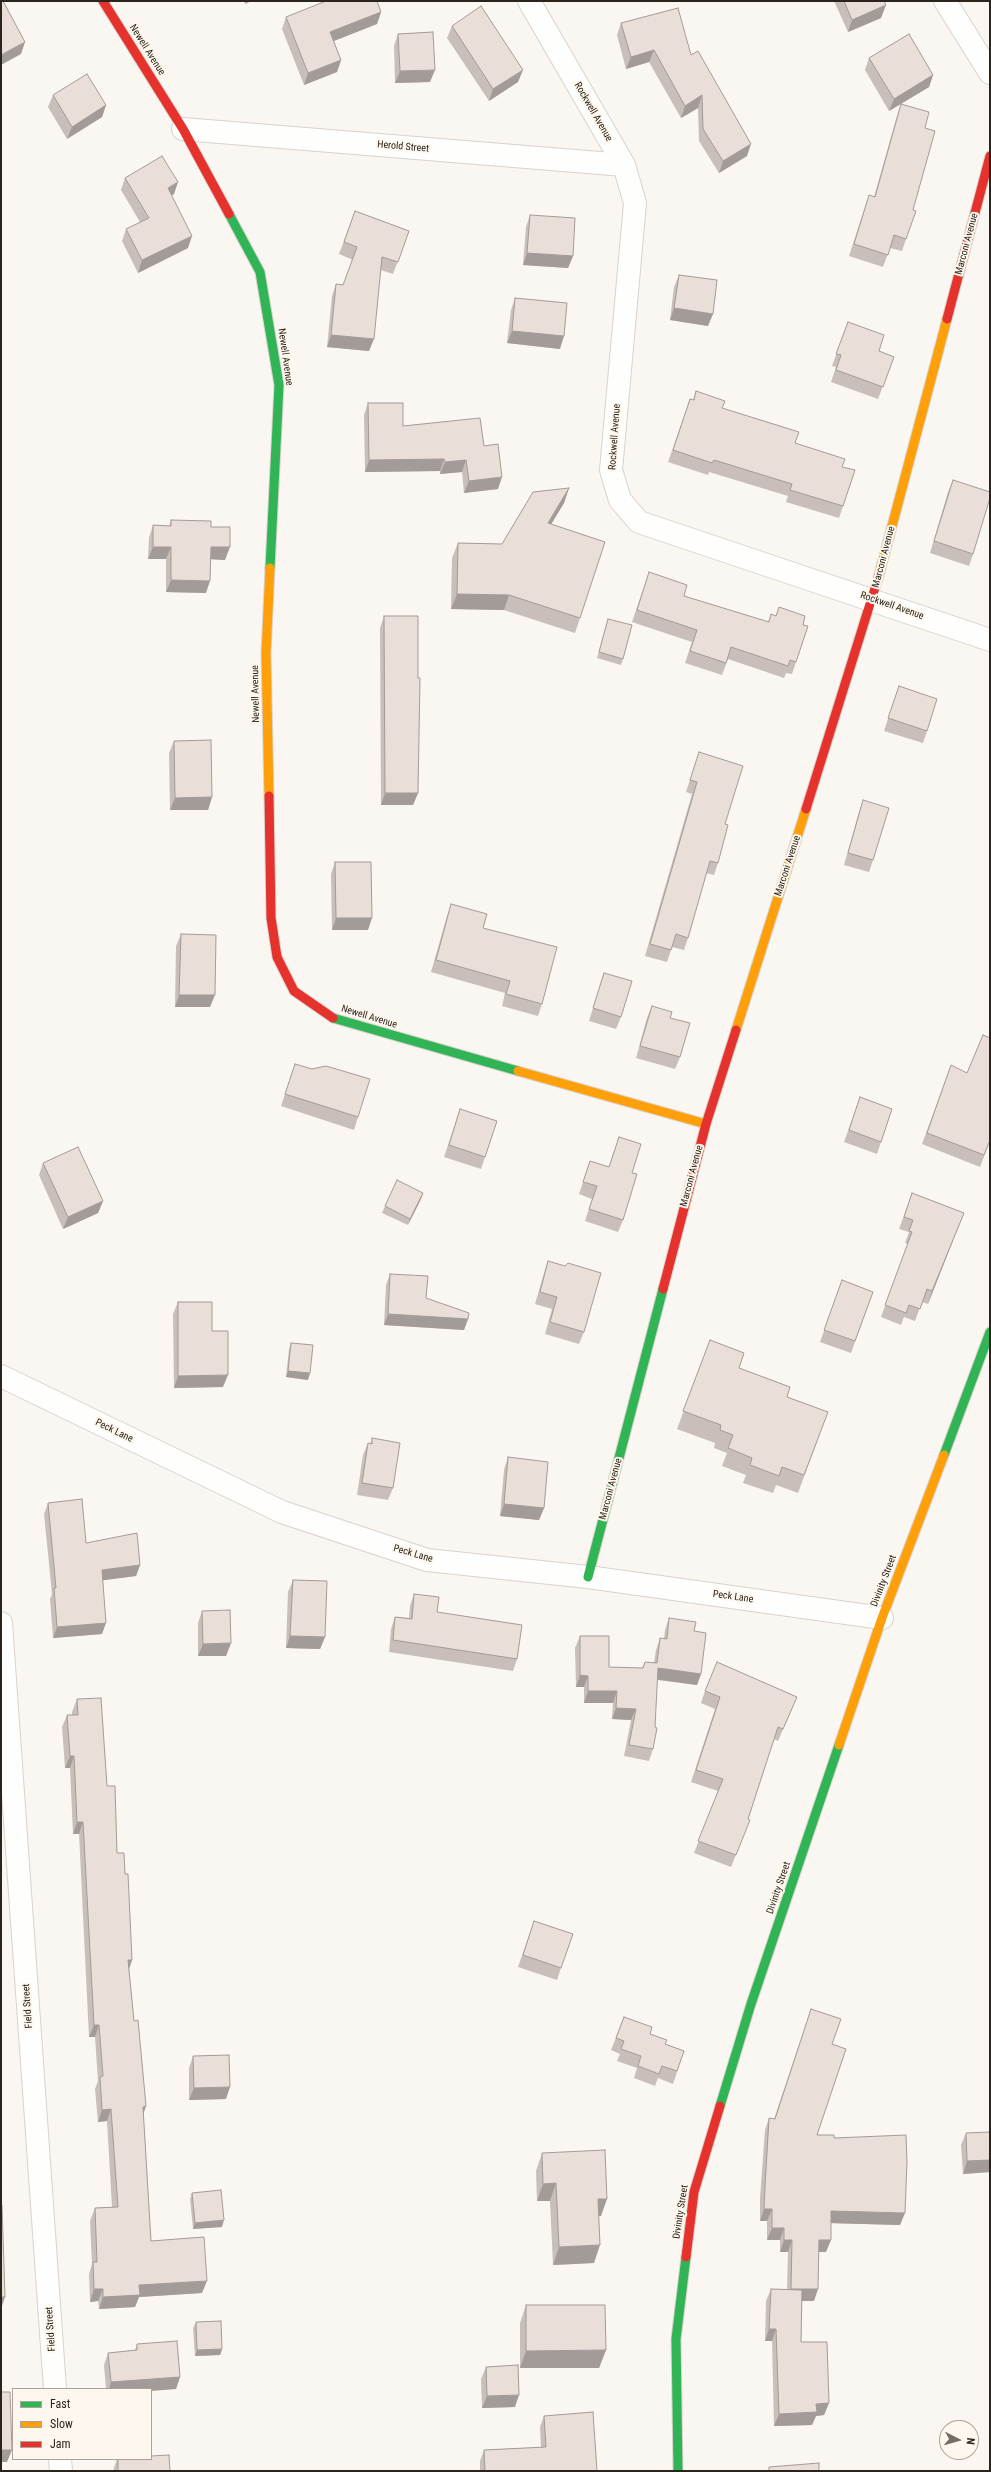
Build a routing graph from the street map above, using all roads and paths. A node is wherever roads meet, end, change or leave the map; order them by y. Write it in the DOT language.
graph roads {
  1 [pos="103,1"];
  2 [pos="529,1"];
  3 [pos="945,1"];
  4 [pos="990,73"];
  5 [pos="183,129"];
  6 [pos="990,156"];
  7 [pos="624,165"];
  8 [pos="873,599"];
  9 [pos="990,640"];
  10 [pos="706,1124"];
  11 [pos="990,1332"];
  12 [pos="1,1376"];
  13 [pos="588,1577"];
  14 [pos="882,1618"];
  15 [pos="1,1623"];
  16 [pos="55,2388"];
  17 [pos="60,2460"];
  18 [pos="61,2471"];
  19 [pos="678,2471"];
  1 -- 5 [label="street, Newell Avenue"];
  2 -- 7 [label="street, Rockwell Avenue"];
  3 -- 4 [label="street"];
  5 -- 7 [label="street, Herold Street"];
  5 -- 10 [label="street, Newell Avenue"];
  6 -- 8 [label="street, Marconi Avenue"];
  7 -- 8 [label="street, Rockwell Avenue"];
  8 -- 9 [label="street, Rockwell Avenue"];
  8 -- 10 [label="street, Marconi Avenue"];
  10 -- 13 [label="street, Marconi Avenue"];
  11 -- 14 [label="street, Divinity Street"];
  12 -- 13 [label="street, Peck Lane"];
  13 -- 14 [label="street, Peck Lane"];
  14 -- 19 [label="street, Divinity Street"];
  15 -- 16 [label="street, Field Street"];
  17 -- 18 [label="street"];
}
